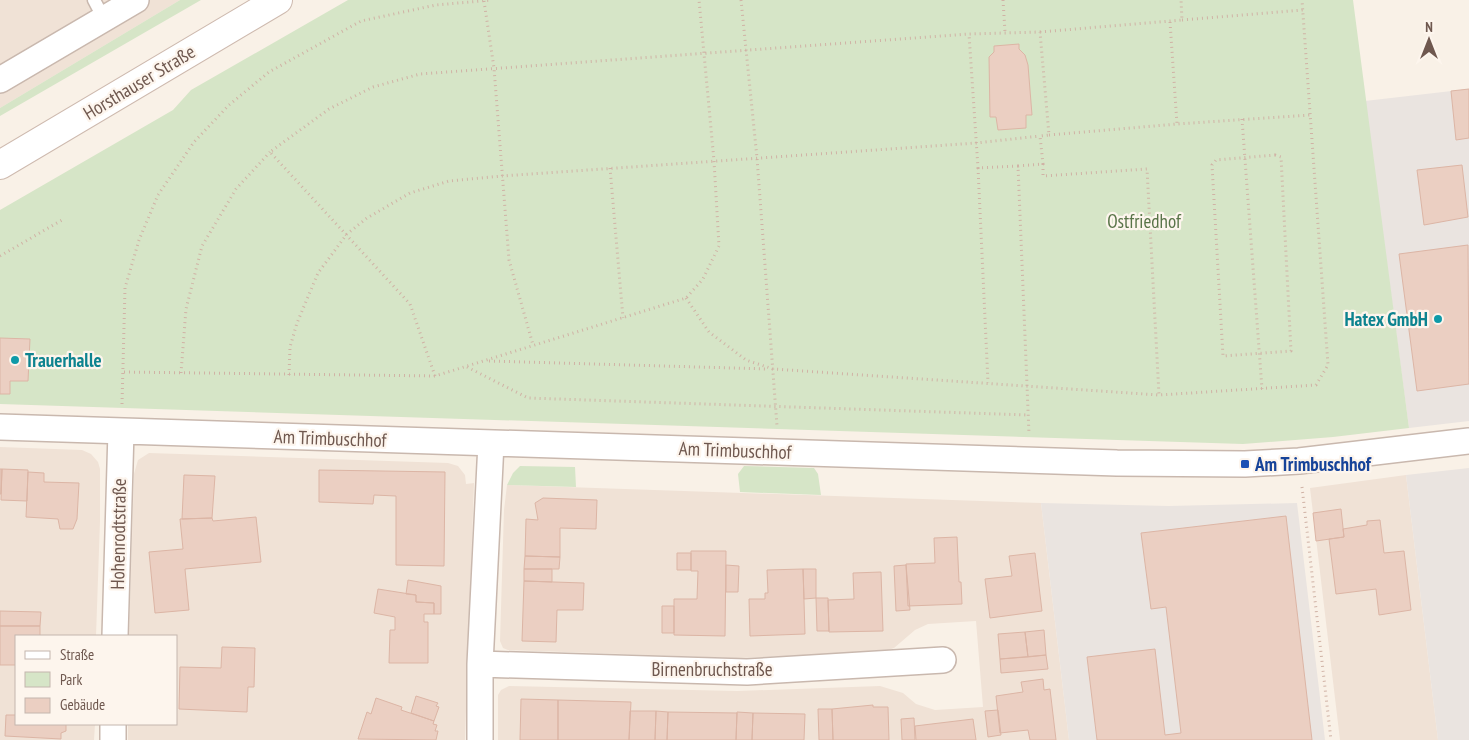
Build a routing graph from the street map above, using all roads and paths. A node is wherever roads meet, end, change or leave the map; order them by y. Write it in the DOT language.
graph roads {
  1 [pos="136,0"];
  2 [pos="278,0"];
  3 [pos="492,0"];
  4 [pos="699,0"];
  5 [pos="741,0"];
  6 [pos="1003,0"];
  7 [pos="1180,0"];
  8 [pos="1302,0"];
  9 [pos="484,1"];
  10 [pos="99,9"];
  11 [pos="1303,10"];
  12 [pos="1182,20"];
  13 [pos="1170,22"];
  14 [pos="1005,32"];
  15 [pos="1040,32"];
  16 [pos="969,34"];
  17 [pos="745,50"];
  18 [pos="704,53"];
  19 [pos="494,68"];
  20 [pos="0,80"];
  21 [pos="1310,115"];
  22 [pos="1242,119"];
  23 [pos="1177,124"];
  24 [pos="1049,135"];
  25 [pos="1040,136"];
  26 [pos="976,143"];
  27 [pos="270,152"];
  28 [pos="757,158"];
  29 [pos="1244,158"];
  30 [pos="714,161"];
  31 [pos="1042,164"];
  32 [pos="0,165"];
  33 [pos="1018,166"];
  34 [pos="610,168"];
  35 [pos="978,168"];
  36 [pos="502,176"];
  37 [pos="62,220"];
  38 [pos="347,234"];
  39 [pos="0,256"];
  40 [pos="686,298"];
  41 [pos="623,318"];
  42 [pos="533,345"];
  43 [pos="1260,353"];
  44 [pos="486,360"];
  45 [pos="467,366"];
  46 [pos="773,369"];
  47 [pos="124,372"];
  48 [pos="181,373"];
  49 [pos="289,376"];
  50 [pos="435,376"];
  51 [pos="988,384"];
  52 [pos="1028,387"];
  53 [pos="1262,389"];
  54 [pos="1159,395"];
  55 [pos="776,405"];
  56 [pos="1028,415"];
  57 [pos="0,427"];
  58 [pos="121,431"];
  59 [pos="1469,441"];
  60 [pos="491,443"];
  61 [pos="779,452"];
  62 [pos="1029,459"];
  63 [pos="1298,461"];
  64 [pos="115,635"];
  65 [pos="943,660"];
  66 [pos="480,664"];
  67 [pos="113,725"];
  68 [pos="113,740"];
  69 [pos="480,740"];
  70 [pos="1332,740"];
  1 -- 10 [label="street"];
  2 -- 32 [label="street, Horsthauser Straße"];
  3 -- 9 [label="path"];
  4 -- 18 [label="path"];
  5 -- 17 [label="path"];
  6 -- 14 [label="path"];
  7 -- 12 [label="path"];
  8 -- 11 [label="path"];
  9 -- 19 [label="path"];
  9 -- 47 [label="path"];
  10 -- 20 [label="street"];
  11 -- 12 [label="path"];
  11 -- 21 [label="path"];
  12 -- 13 [label="path"];
  13 -- 15 [label="path"];
  13 -- 23 [label="path"];
  14 -- 15 [label="path"];
  14 -- 16 [label="path"];
  15 -- 24 [label="path"];
  16 -- 17 [label="path"];
  16 -- 26 [label="path"];
  17 -- 18 [label="path"];
  17 -- 28 [label="path"];
  18 -- 19 [label="path"];
  18 -- 30 [label="path"];
  19 -- 27 [label="path"];
  19 -- 36 [label="path"];
  21 -- 22 [label="path"];
  21 -- 53 [label="path"];
  22 -- 23 [label="path"];
  22 -- 29 [label="path"];
  23 -- 24 [label="path"];
  24 -- 25 [label="path"];
  25 -- 26 [label="path"];
  25 -- 31 [label="path"];
  26 -- 28 [label="path"];
  26 -- 35 [label="path"];
  27 -- 38 [label="path"];
  27 -- 48 [label="path"];
  28 -- 30 [label="path"];
  28 -- 46 [label="path"];
  29 -- 43 [label="path"];
  29 -- 43 [label="path"];
  29 -- 43 [label="path"];
  30 -- 34 [label="path"];
  30 -- 40 [label="path"];
  31 -- 33 [label="path"];
  31 -- 54 [label="path"];
  33 -- 35 [label="path"];
  33 -- 52 [label="path"];
  34 -- 36 [label="path"];
  34 -- 41 [label="path"];
  35 -- 51 [label="path"];
  36 -- 38 [label="path"];
  36 -- 42 [label="path"];
  37 -- 39 [label="path"];
  38 -- 49 [label="path"];
  38 -- 50 [label="path"];
  40 -- 41 [label="path"];
  40 -- 46 [label="path"];
  41 -- 42 [label="path"];
  42 -- 44 [label="path"];
  43 -- 53 [label="path"];
  44 -- 45 [label="path"];
  44 -- 46 [label="path"];
  45 -- 50 [label="path"];
  45 -- 55 [label="path"];
  46 -- 51 [label="path"];
  46 -- 55 [label="path"];
  47 -- 48 [label="path"];
  47 -- 58 [label="path"];
  48 -- 49 [label="path"];
  49 -- 50 [label="path"];
  51 -- 52 [label="path"];
  52 -- 54 [label="path"];
  52 -- 56 [label="path"];
  53 -- 54 [label="path"];
  55 -- 56 [label="path"];
  55 -- 61 [label="path"];
  56 -- 62 [label="path"];
  57 -- 58 [label="street, Am Trimbuschhof"];
  58 -- 60 [label="street, Am Trimbuschhof"];
  58 -- 64 [label="street, Hohenrodtstraße"];
  59 -- 63 [label="street, Am Trimbuschhof"];
  60 -- 61 [label="street, Am Trimbuschhof"];
  60 -- 66 [label="street"];
  61 -- 62 [label="street, Am Trimbuschhof"];
  62 -- 63 [label="street, Am Trimbuschhof"];
  63 -- 70 [label="path"];
  65 -- 66 [label="street, Birnenbruchstraße"];
  66 -- 69 [label="street"];
  67 -- 68 [label="street"];
}
